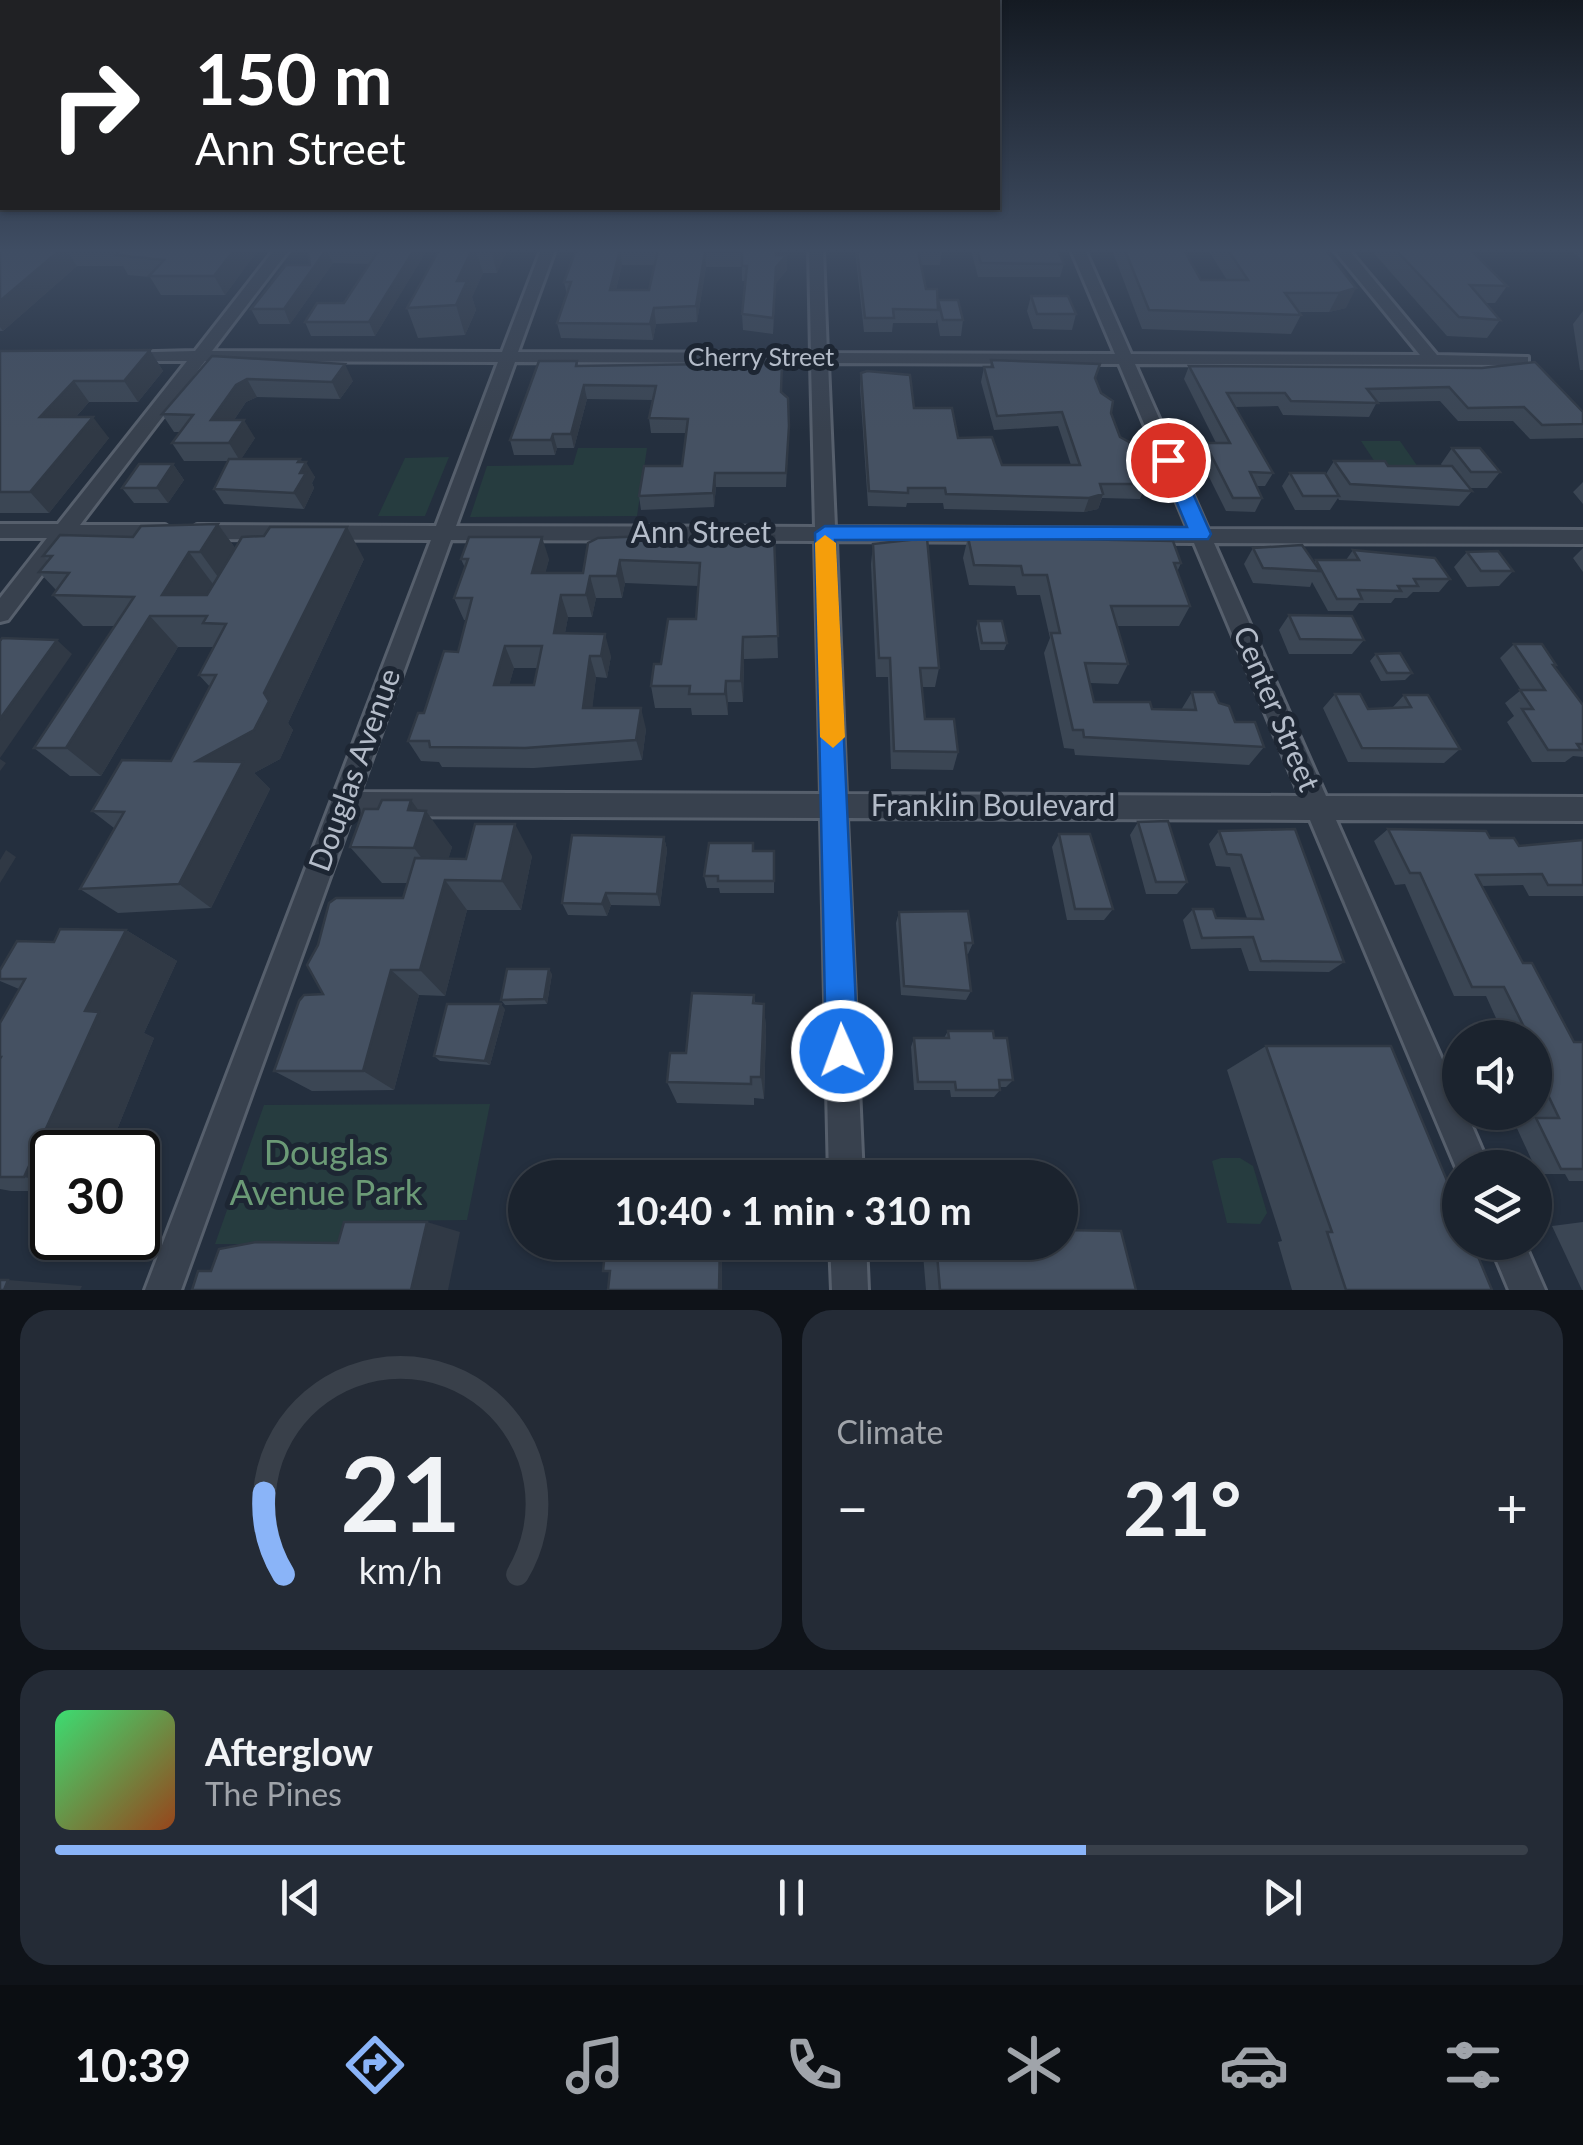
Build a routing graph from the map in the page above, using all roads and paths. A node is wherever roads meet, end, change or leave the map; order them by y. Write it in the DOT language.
graph roads {
  1 [pos="235,310"];
  2 [pos="526,310"];
  3 [pos="818,310"];
  4 [pos="1104,310"];
  5 [pos="1392,310"];
  6 [pos="99,356"];
  7 [pos="200,356"];
  8 [pos="509,356"];
  9 [pos="820,357"];
  10 [pos="1124,358"];
  11 [pos="1432,358"];
  12 [pos="1522,360"];
  13 [pos="0,530"];
  14 [pos="64,531"];
  15 [pos="825,533"];
  16 [pos="443,534"];
  17 [pos="1200,534"];
  18 [pos="1583,536"];
  19 [pos="0,614"];
  20 [pos="343,804"];
  21 [pos="835,805"];
  22 [pos="1318,808"];
  23 [pos="1583,809"];
  24 [pos="1465,1150"];
  25 [pos="845,1160"];
  26 [pos="849,1260"];
  27 [pos="1514,1260"];
  28 [pos="163,1290"];
  29 [pos="850,1290"];
  30 [pos="1527,1290"];
  1 -- 7 [label="street"];
  2 -- 8 [label="street, Douglas Avenue"];
  3 -- 9 [label="street"];
  4 -- 10 [label="street, Center Street"];
  5 -- 11 [label="street"];
  6 -- 7 [label="street, Cherry Street"];
  7 -- 8 [label="street, Cherry Street"];
  7 -- 14 [label="street"];
  8 -- 9 [label="street, Cherry Street"];
  8 -- 16 [label="street, Douglas Avenue"];
  9 -- 10 [label="street, Cherry Street"];
  9 -- 15 [label="street"];
  10 -- 11 [label="street, Cherry Street"];
  10 -- 17 [label="street, Center Street"];
  11 -- 12 [label="street, Cherry Street"];
  13 -- 14 [label="street, Ann Street"];
  14 -- 16 [label="street, Ann Street"];
  14 -- 19 [label="street"];
  15 -- 16 [label="street, Ann Street"];
  15 -- 17 [label="street, Ann Street"];
  15 -- 21 [label="street"];
  16 -- 20 [label="street, Douglas Avenue"];
  17 -- 18 [label="street, Ann Street"];
  17 -- 22 [label="street, Center Street"];
  20 -- 21 [label="street, Franklin Boulevard"];
  20 -- 28 [label="street, Douglas Avenue"];
  21 -- 22 [label="street, Franklin Boulevard"];
  21 -- 25 [label="street"];
  22 -- 23 [label="street, Franklin Boulevard"];
  22 -- 24 [label="street, Center Street"];
  26 -- 29 [label="street"];
  27 -- 30 [label="street"];
}
